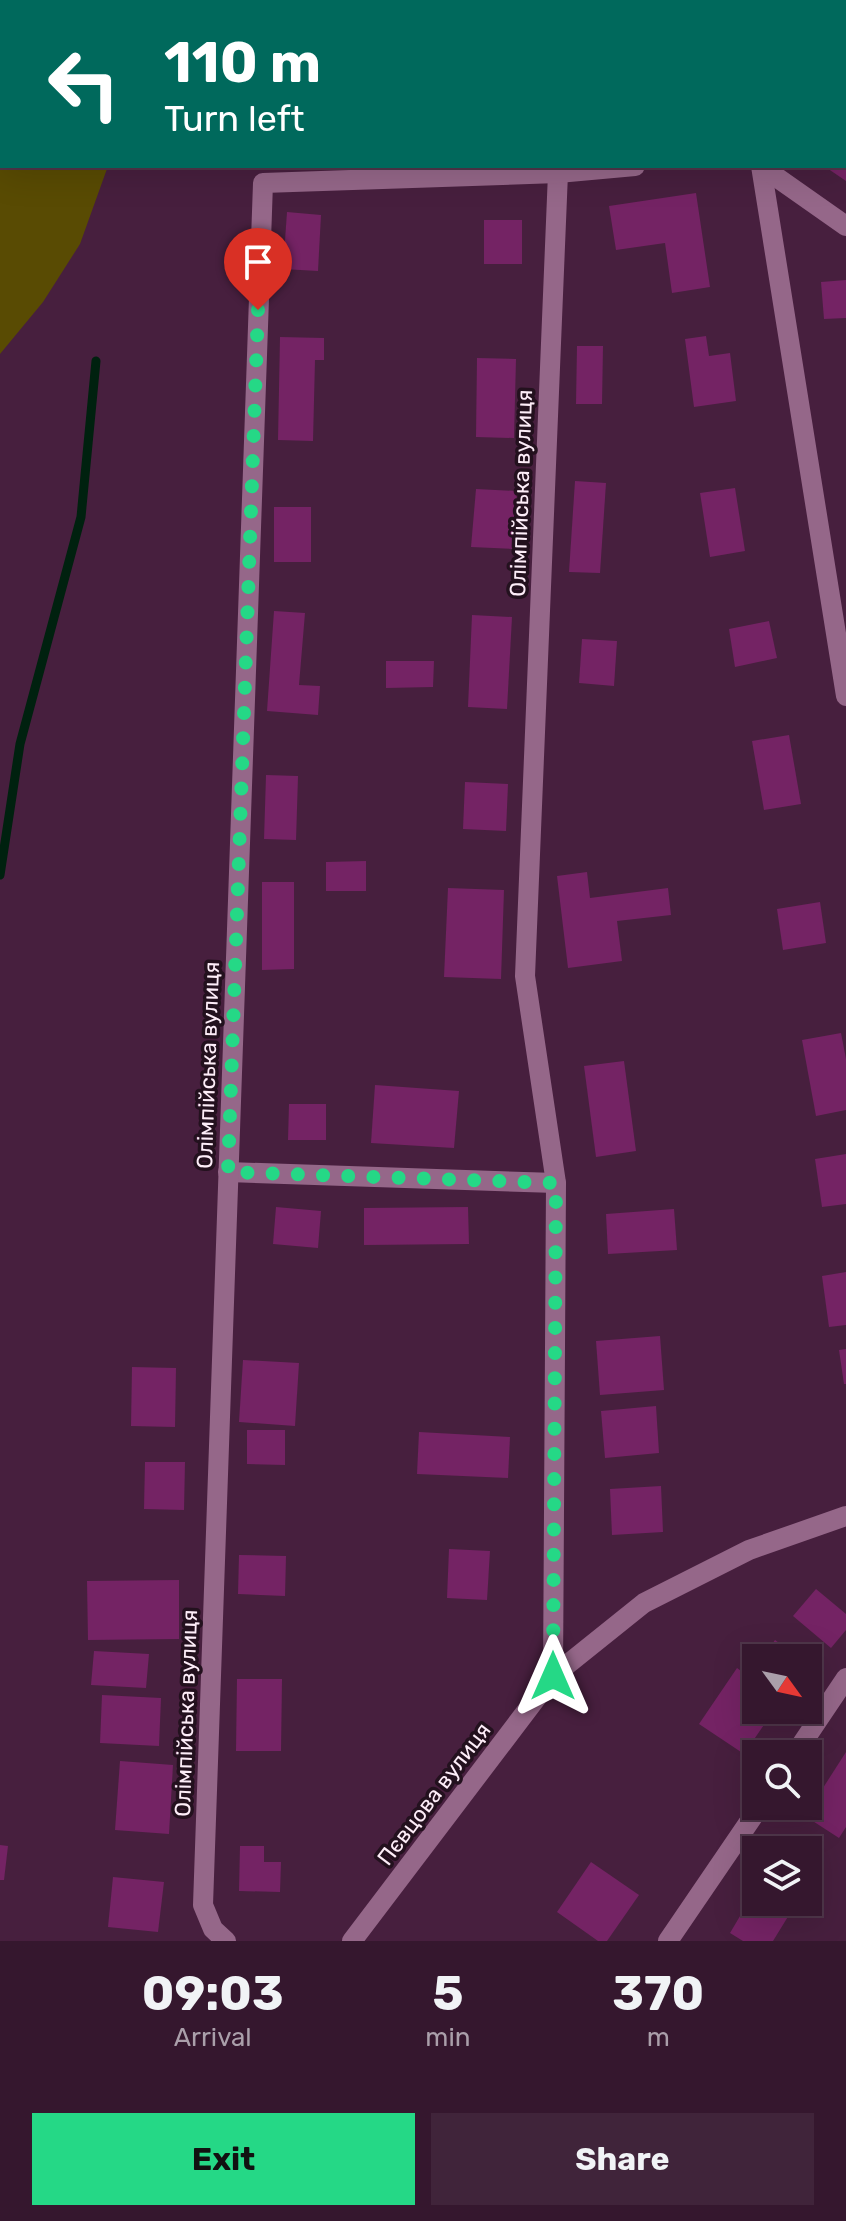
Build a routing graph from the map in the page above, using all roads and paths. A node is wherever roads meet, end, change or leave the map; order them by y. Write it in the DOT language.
graph roads {
  1 [pos="613,168"];
  2 [pos="762,168"];
  3 [pos="765,168"];
  4 [pos="558,173"];
  5 [pos="846,226"];
  6 [pos="846,696"];
  7 [pos="228,1172"];
  8 [pos="556,1183"];
  9 [pos="846,1516"];
  10 [pos="553,1676"];
  11 [pos="846,1678"];
  12 [pos="804,1740"];
  13 [pos="750,1820"];
  14 [pos="226,1941"];
  15 [pos="352,1941"];
  16 [pos="668,1941"];
  1 -- 4 [label="street"];
  2 -- 6 [label="street"];
  3 -- 5 [label="street"];
  4 -- 7 [label="street, Олімпійська вулиця"];
  4 -- 8 [label="street, Олімпійська вулиця"];
  7 -- 8 [label="street"];
  7 -- 14 [label="street, Олімпійська вулиця"];
  8 -- 10 [label="street, Олімпійська вулиця"];
  9 -- 10 [label="street, Пєвцова вулиця"];
  10 -- 15 [label="street, Пєвцова вулиця"];
  11 -- 12 [label="street"];
  13 -- 16 [label="street"];
}
